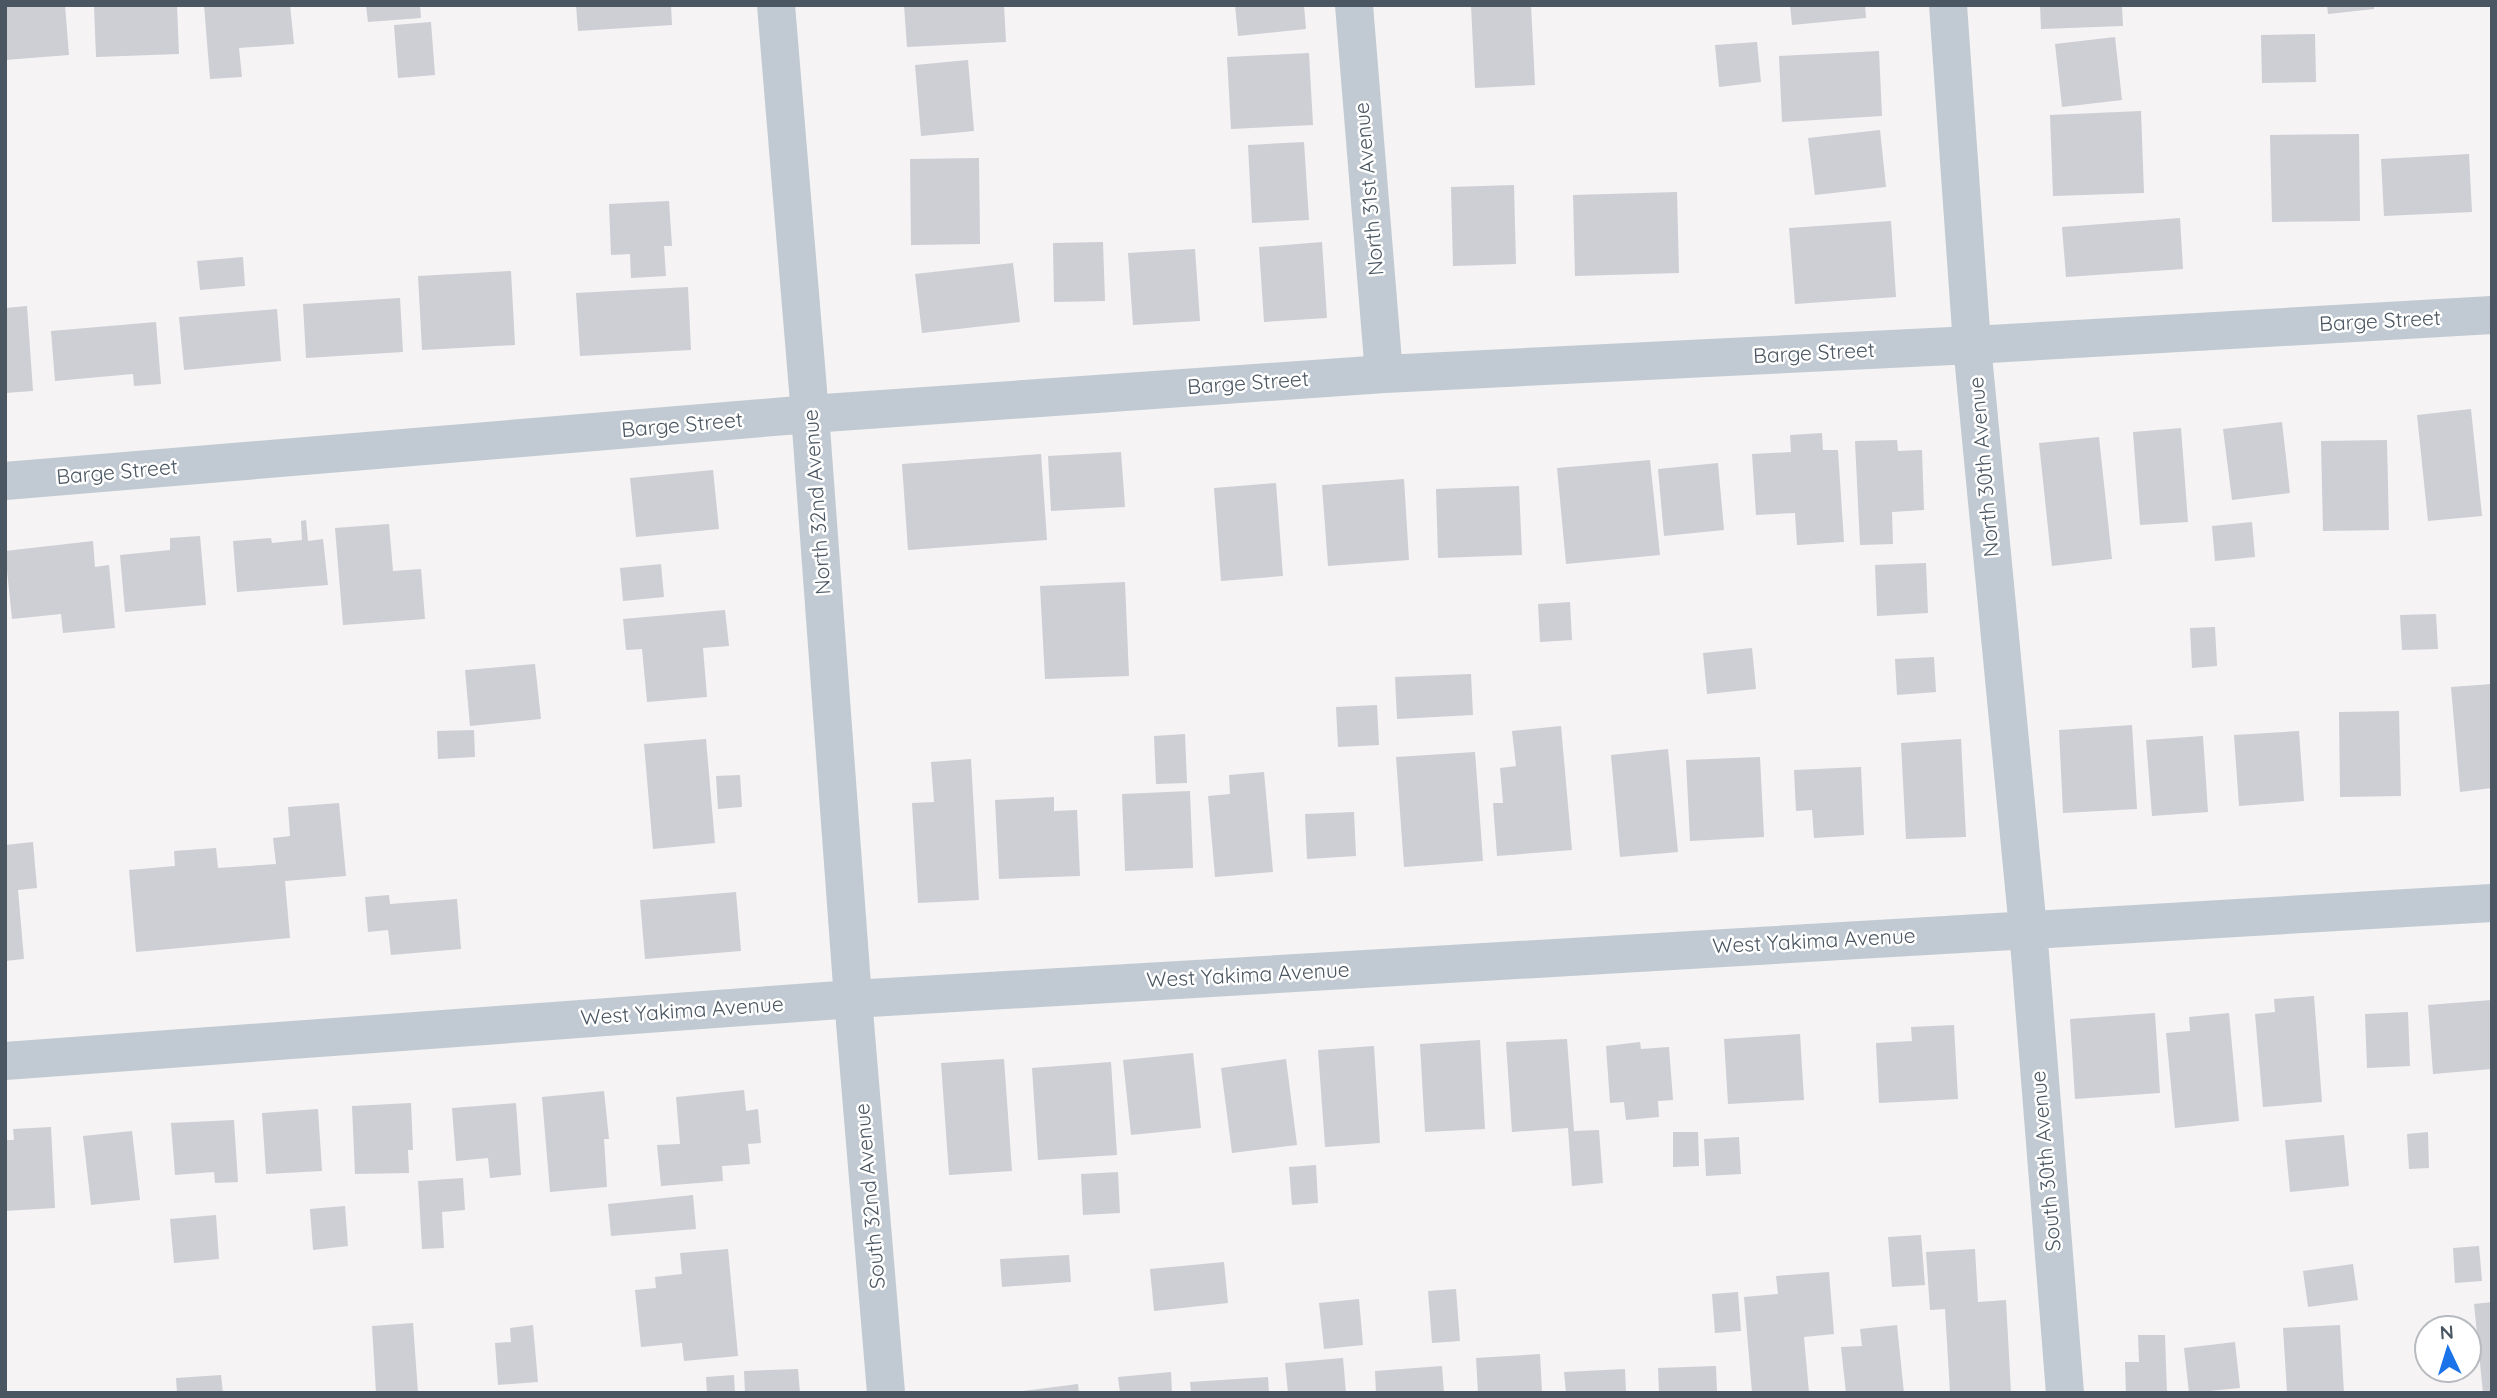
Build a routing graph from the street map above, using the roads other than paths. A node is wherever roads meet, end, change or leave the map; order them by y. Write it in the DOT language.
graph roads {
  1 [pos="776,5"];
  2 [pos="1354,5"];
  3 [pos="1948,5"];
  4 [pos="2492,314"];
  5 [pos="1972,345"];
  6 [pos="1384,373"];
  7 [pos="810,414"];
  8 [pos="5,481"];
  9 [pos="2492,903"];
  10 [pos="2028,929"];
  11 [pos="853,999"];
  12 [pos="5,1061"];
  13 [pos="886,1393"];
  14 [pos="2065,1393"];
  1 -- 7 [label="street, North 32nd Avenue"];
  2 -- 6 [label="street, North 31st Avenue"];
  3 -- 5 [label="street, North 30th Avenue"];
  4 -- 5 [label="street, Barge Street"];
  5 -- 6 [label="street, Barge Street"];
  5 -- 10 [label="street, North 30th Avenue"];
  6 -- 7 [label="street, Barge Street"];
  7 -- 8 [label="street, Barge Street"];
  7 -- 11 [label="street, North 32nd Avenue"];
  9 -- 10 [label="street, West Yakima Avenue"];
  10 -- 11 [label="street, West Yakima Avenue"];
  10 -- 14 [label="street, South 30th Avenue"];
  11 -- 12 [label="street, West Yakima Avenue"];
  11 -- 13 [label="street, South 32nd Avenue"];
}
